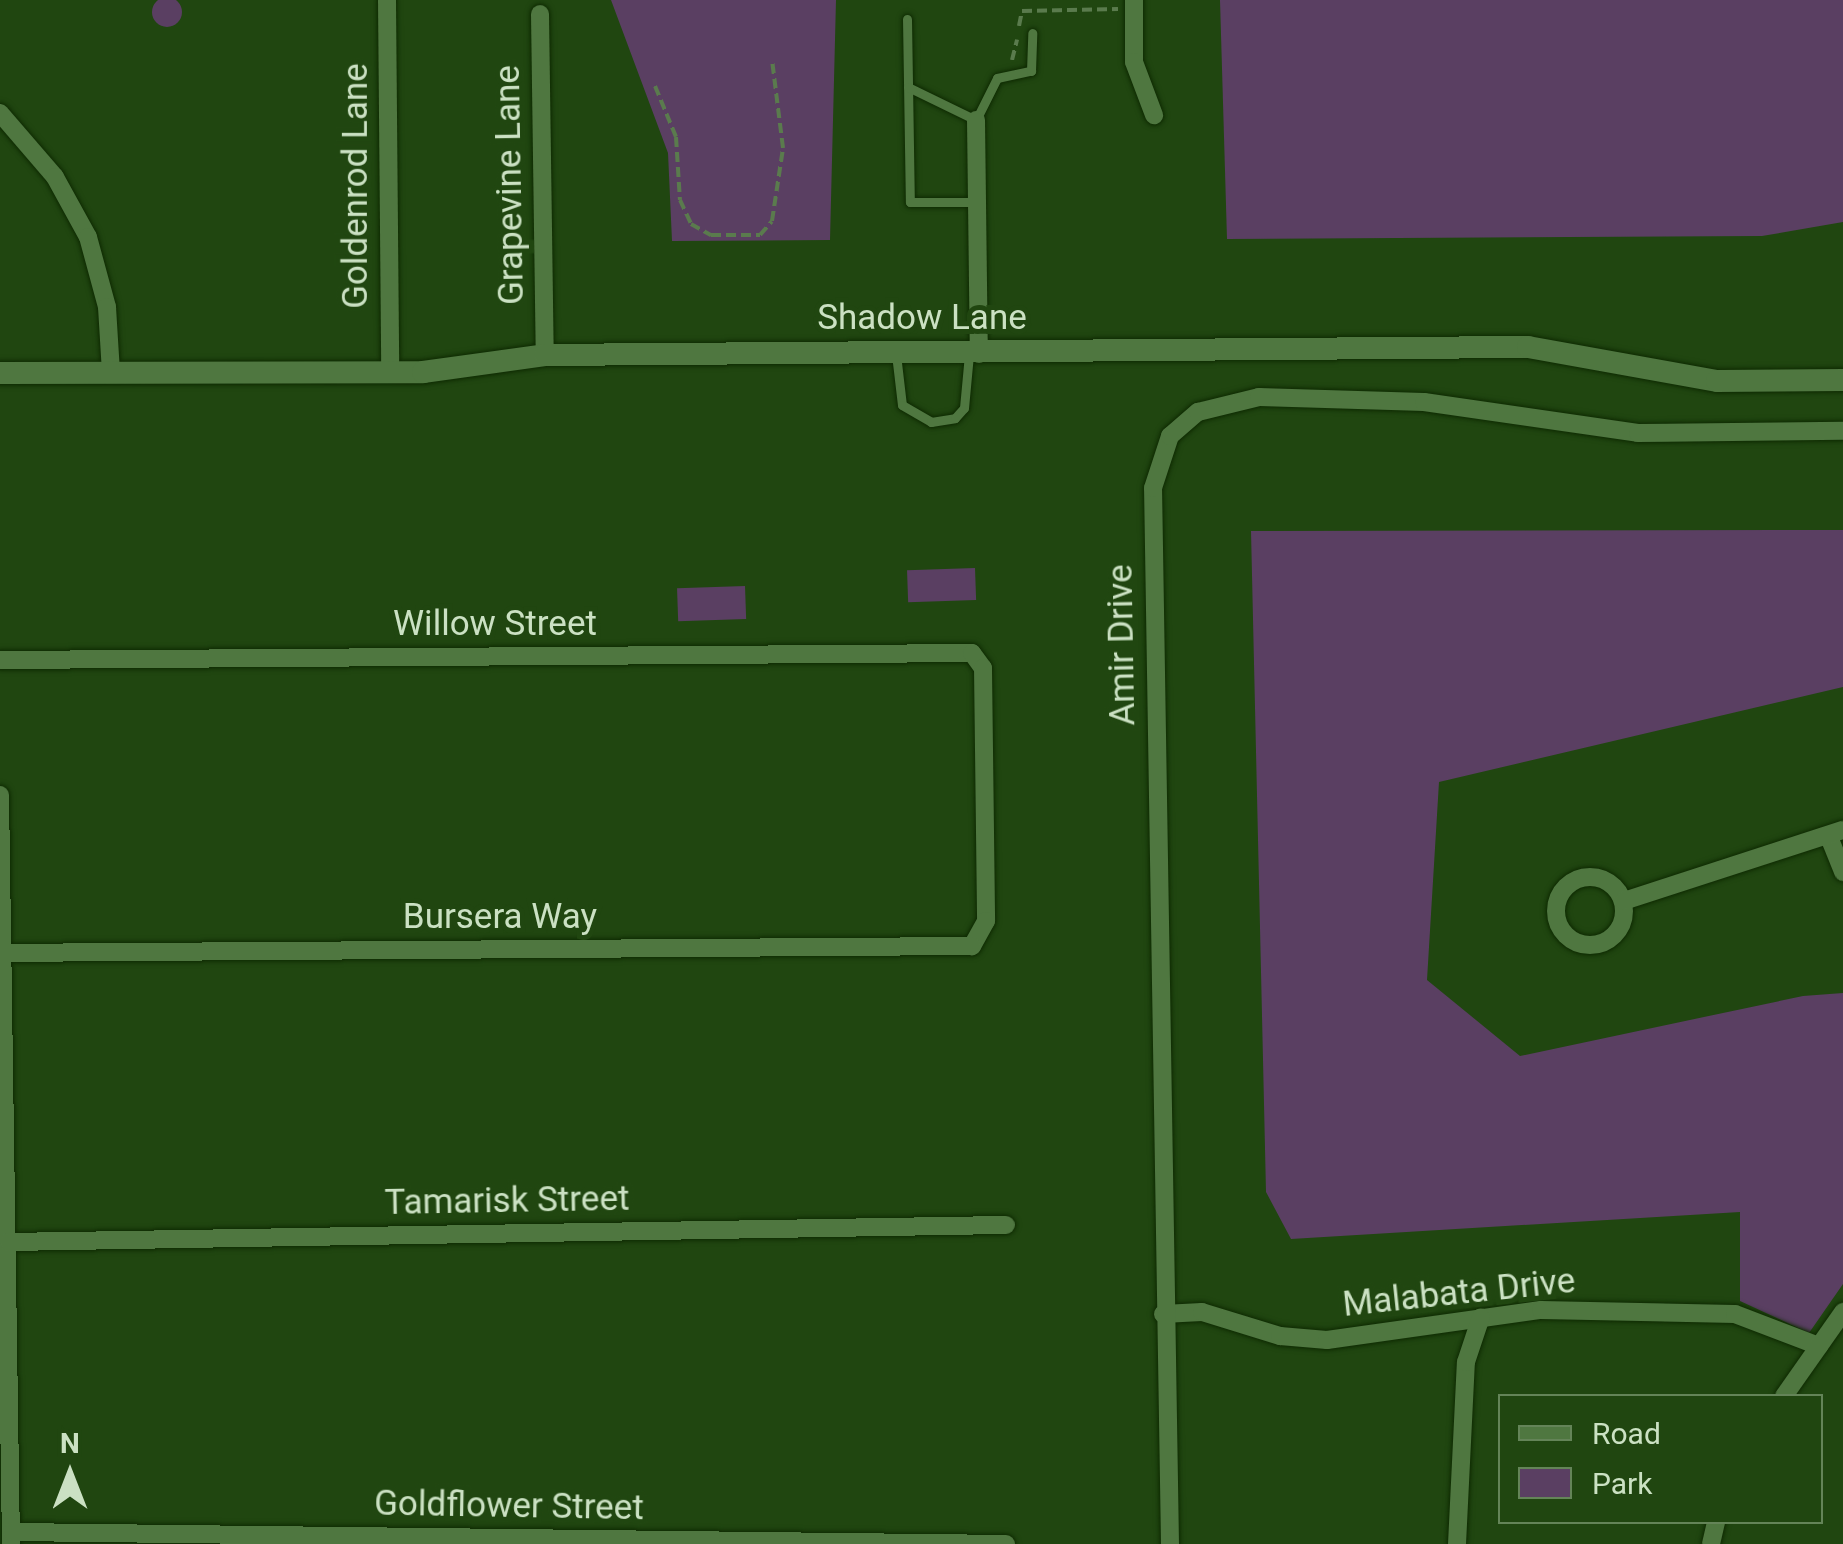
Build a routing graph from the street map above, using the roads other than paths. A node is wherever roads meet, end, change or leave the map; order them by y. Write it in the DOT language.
graph roads {
  1 [pos="387,0"];
  2 [pos="1134,4"];
  3 [pos="540,14"];
  4 [pos="907,19"];
  5 [pos="1032,33"];
  6 [pos="908,87"];
  7 [pos="0,113"];
  8 [pos="1154,115"];
  9 [pos="976,120"];
  10 [pos="977,202"];
  11 [pos="546,354"];
  12 [pos="896,354"];
  13 [pos="974,354"];
  14 [pos="390,372"];
  15 [pos="0,373"];
  16 [pos="111,373"];
  17 [pos="1843,380"];
  18 [pos="1843,431"];
  19 [pos="0,660"];
  20 [pos="0,795"];
  21 [pos="1836,833"];
  22 [pos="1843,872"];
  23 [pos="1624,901"];
  24 [pos="986,921"];
  25 [pos="2,953"];
  26 [pos="1006,1225"];
  27 [pos="10,1242"];
  28 [pos="1843,1312"];
  29 [pos="1163,1314"];
  30 [pos="1480,1317"];
  31 [pos="1820,1346"];
  32 [pos="1785,1394"];
  33 [pos="11,1538"];
  34 [pos="1006,1544"];
  35 [pos="1170,1544"];
  36 [pos="1456,1544"];
  1 -- 14 [label="street, Goldenrod Lane"];
  2 -- 8 [label="street"];
  3 -- 11 [label="street, Grapevine Lane"];
  4 -- 6 [label="lane"];
  5 -- 9 [label="lane"];
  6 -- 9 [label="lane"];
  6 -- 10 [label="lane"];
  7 -- 16 [label="street"];
  9 -- 10 [label="street"];
  10 -- 13 [label="street"];
  11 -- 12 [label="street, Shadow Lane"];
  11 -- 14 [label="street, Shadow Lane"];
  12 -- 13 [label="street, Shadow Lane"];
  12 -- 13 [label="lane"];
  13 -- 17 [label="street, Shadow Lane"];
  14 -- 16 [label="street, Shadow Lane"];
  15 -- 16 [label="street, Shadow Lane"];
  18 -- 29 [label="street, Amir Drive"];
  19 -- 24 [label="street, Willow Street"];
  20 -- 25 [label="street"];
  21 -- 22 [label="street"];
  21 -- 23 [label="street"];
  24 -- 25 [label="street, Bursera Way"];
  25 -- 27 [label="street"];
  26 -- 27 [label="street, Tamarisk Street"];
  27 -- 33 [label="street"];
  28 -- 31 [label="street"];
  29 -- 30 [label="street, Malabata Drive"];
  29 -- 35 [label="street, Amir Drive"];
  30 -- 31 [label="street, Malabata Drive"];
  30 -- 36 [label="street"];
  31 -- 32 [label="street"];
  33 -- 34 [label="street, Goldflower Street"];
}
